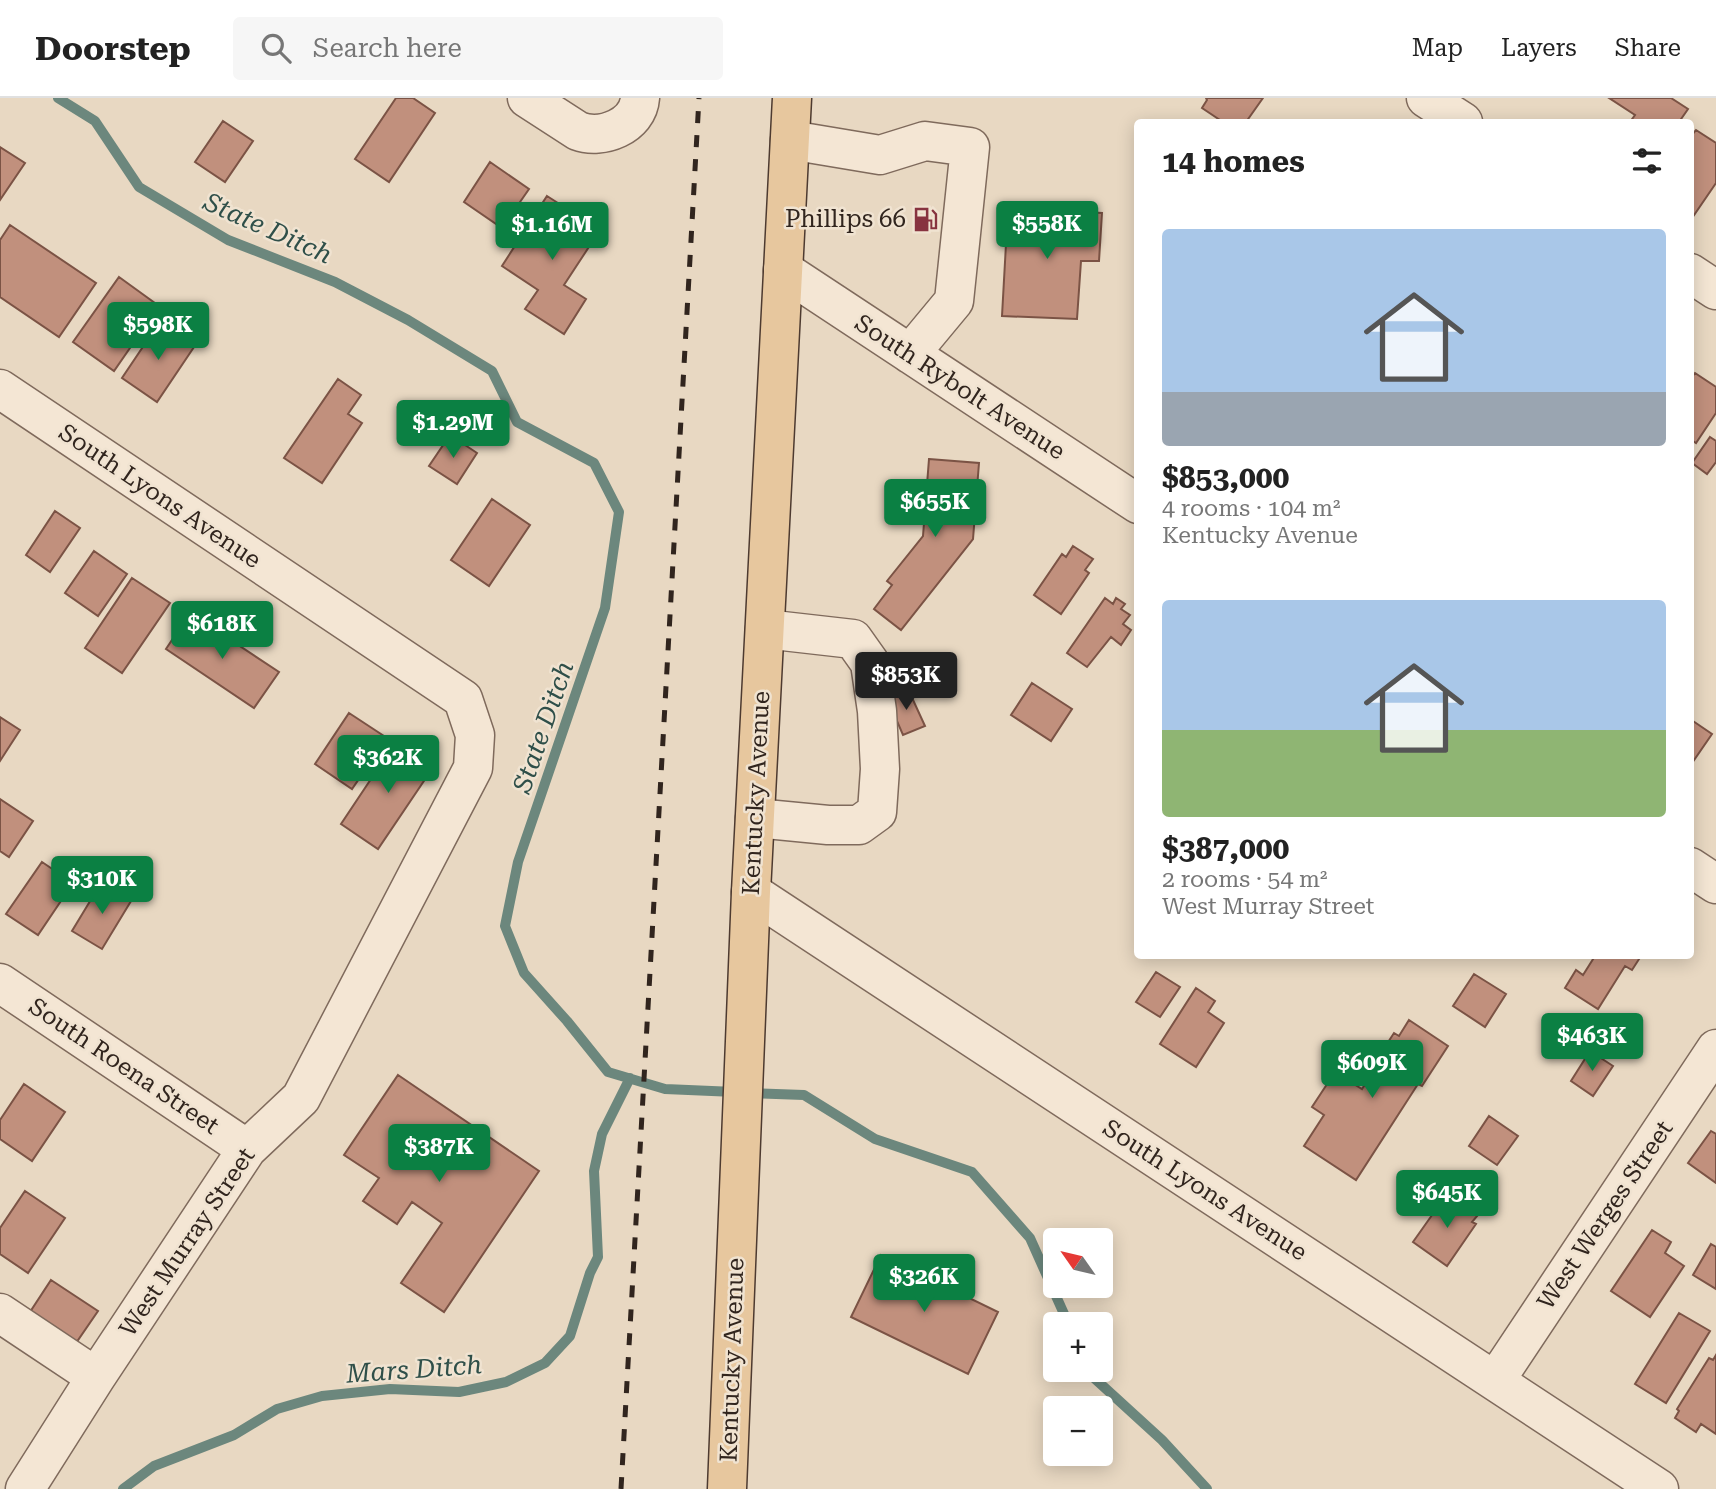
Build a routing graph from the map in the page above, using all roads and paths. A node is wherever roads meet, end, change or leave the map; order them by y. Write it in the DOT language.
graph roads {
  1 [pos="527,98"];
  2 [pos="640,98"];
  3 [pos="792,98"];
  4 [pos="1426,98"];
  5 [pos="1458,119"];
  6 [pos="790,140"];
  7 [pos="783,271"];
  8 [pos="1694,276"];
  9 [pos="1716,290"];
  10 [pos="910,354"];
  11 [pos="0,389"];
  12 [pos="1134,501"];
  13 [pos="765,629"];
  14 [pos="475,735"];
  15 [pos="755,818"];
  16 [pos="1694,870"];
  17 [pos="1716,884"];
  18 [pos="751,892"];
  19 [pos="0,983"];
  20 [pos="1716,1049"];
  21 [pos="247,1149"];
  22 [pos="0,1313"];
  23 [pos="96,1377"];
  24 [pos="1495,1381"];
  25 [pos="25,1489"];
  26 [pos="727,1489"];
  27 [pos="1659,1489"];
  1 -- 2 [label="street"];
  3 -- 6 [label="main road, Kentucky Avenue"];
  4 -- 5 [label="street"];
  6 -- 7 [label="main road, Kentucky Avenue"];
  6 -- 10 [label="street"];
  7 -- 10 [label="street, South Rybolt Avenue"];
  7 -- 13 [label="main road, Kentucky Avenue"];
  8 -- 9 [label="street"];
  10 -- 12 [label="street, South Rybolt Avenue"];
  11 -- 14 [label="street, South Lyons Avenue"];
  13 -- 15 [label="main road, Kentucky Avenue"];
  13 -- 15 [label="street"];
  14 -- 21 [label="street, West Murray Street"];
  15 -- 18 [label="main road, Kentucky Avenue"];
  16 -- 17 [label="street"];
  18 -- 24 [label="street, South Lyons Avenue"];
  18 -- 26 [label="main road, Kentucky Avenue"];
  19 -- 21 [label="street, South Roena Street"];
  20 -- 24 [label="street, West Werges Street"];
  21 -- 23 [label="street, West Murray Street"];
  22 -- 23 [label="street"];
  23 -- 25 [label="street, West Murray Street"];
  24 -- 27 [label="street, South Lyons Avenue"];
}
